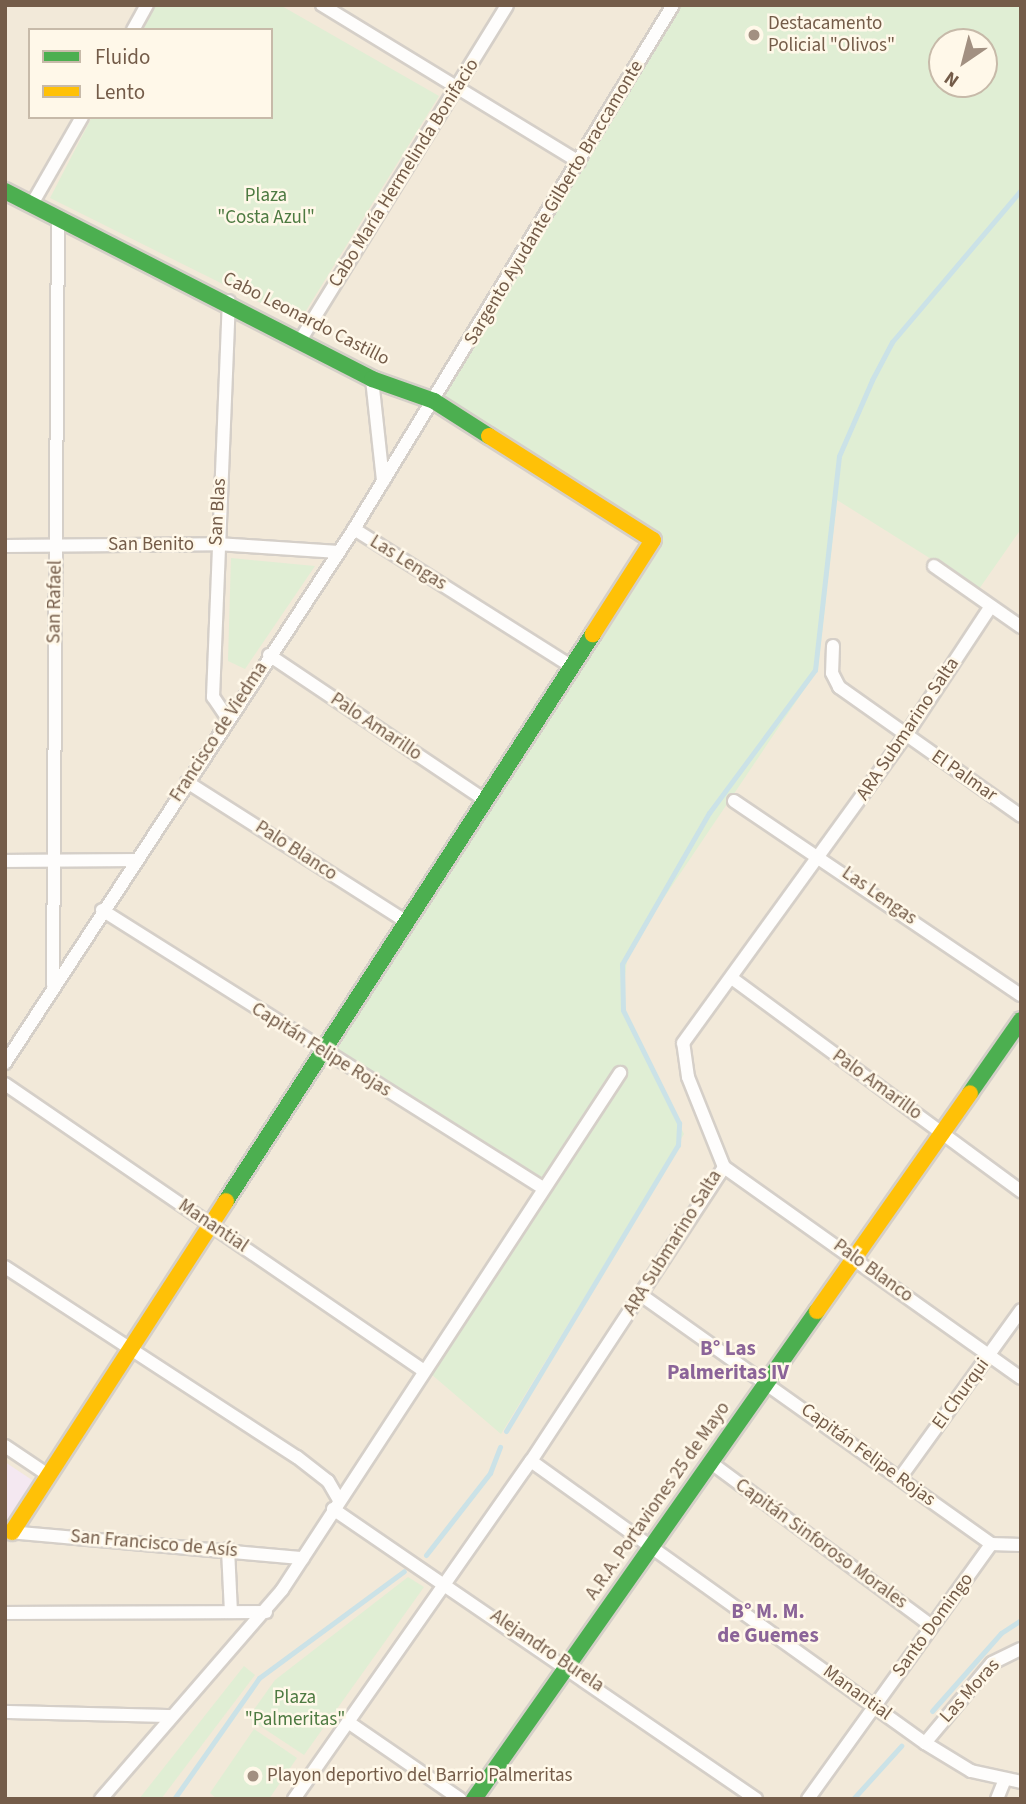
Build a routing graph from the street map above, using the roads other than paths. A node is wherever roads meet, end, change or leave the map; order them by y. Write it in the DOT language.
graph roads {
  1 [pos="147,5"];
  2 [pos="321,5"];
  3 [pos="506,5"];
  4 [pos="673,5"];
  5 [pos="134,28"];
  6 [pos="457,92"];
  7 [pos="81,119"];
  8 [pos="579,162"];
  9 [pos="5,191"];
  10 [pos="32,204"];
  11 [pos="58,218"];
  12 [pos="229,301"];
  13 [pos="301,339"];
  14 [pos="372,379"];
  15 [pos="434,401"];
  16 [pos="383,481"];
  17 [pos="354,529"];
  18 [pos="217,544"];
  19 [pos="56,545"];
  20 [pos="5,546"];
  21 [pos="339,552"];
  22 [pos="934,566"];
  23 [pos="991,606"];
  24 [pos="1021,627"];
  25 [pos="833,646"];
  26 [pos="270,655"];
  27 [pos="569,665"];
  28 [pos="228,719"];
  29 [pos="906,735"];
  30 [pos="187,782"];
  31 [pos="482,798"];
  32 [pos="734,801"];
  33 [pos="1021,816"];
  34 [pos="820,855"];
  35 [pos="135,860"];
  36 [pos="5,861"];
  37 [pos="52,861"];
  38 [pos="102,910"];
  39 [pos="405,921"];
  40 [pos="733,979"];
  41 [pos="53,986"];
  42 [pos="1021,995"];
  43 [pos="1021,1020"];
  44 [pos="322,1051"];
  45 [pos="5,1063"];
  46 [pos="620,1073"];
  47 [pos="5,1084"];
  48 [pos="941,1133"];
  49 [pos="724,1167"];
  50 [pos="543,1188"];
  51 [pos="1021,1191"];
  52 [pos="211,1225"];
  53 [pos="856,1258"];
  54 [pos="5,1267"];
  55 [pos="641,1295"];
  56 [pos="1021,1310"];
  57 [pos="132,1346"];
  58 [pos="988,1356"];
  59 [pos="421,1368"];
  60 [pos="1021,1378"];
  61 [pos="767,1382"];
  62 [pos="5,1446"];
  63 [pos="531,1461"];
  64 [pos="710,1462"];
  65 [pos="48,1475"];
  66 [pos="900,1478"];
  67 [pos="336,1505"];
  68 [pos="9,1532"];
  69 [pos="991,1544"];
  70 [pos="1021,1545"];
  71 [pos="653,1546"];
  72 [pos="228,1549"];
  73 [pos="303,1558"];
  74 [pos="446,1584"];
  75 [pos="231,1612"];
  76 [pos="266,1612"];
  77 [pos="5,1613"];
  78 [pos="932,1626"];
  79 [pos="1021,1649"];
  80 [pos="569,1665"];
  81 [pos="875,1706"];
  82 [pos="5,1712"];
  83 [pos="171,1716"];
  84 [pos="348,1722"];
  85 [pos="925,1743"];
  86 [pos="1004,1782"];
  87 [pos="1021,1782"];
  88 [pos="480,1797"];
  89 [pos="101,1799"];
  90 [pos="294,1799"];
  91 [pos="460,1799"];
  92 [pos="756,1799"];
  93 [pos="808,1799"];
  94 [pos="997,1799"];
  1 -- 5 [label="street"];
  2 -- 6 [label="street"];
  3 -- 6 [label="street, Cabo María Hermelinda Bonifacio"];
  4 -- 8 [label="street, Sargento Ayudante Gilberto Braccamonte"];
  6 -- 8 [label="street"];
  6 -- 13 [label="street, Cabo María Hermelinda Bonifacio"];
  7 -- 10 [label="street"];
  8 -- 15 [label="street, Sargento Ayudante Gilberto Braccamonte"];
  9 -- 10 [label="street, Cabo Leonardo Castillo"];
  10 -- 11 [label="street, Cabo Leonardo Castillo"];
  11 -- 12 [label="street, Cabo Leonardo Castillo"];
  11 -- 19 [label="street, San Rafael"];
  12 -- 13 [label="street, Cabo Leonardo Castillo"];
  12 -- 18 [label="street, San Blas"];
  13 -- 14 [label="street, Cabo Leonardo Castillo"];
  14 -- 15 [label="street, Cabo Leonardo Castillo"];
  14 -- 16 [label="street"];
  15 -- 16 [label="street, Francisco de Viedma"];
  15 -- 27 [label="street, Cabo Leonardo Castillo"];
  16 -- 17 [label="street, Francisco de Viedma"];
  17 -- 21 [label="street, Francisco de Viedma"];
  17 -- 27 [label="street, Las Lengas"];
  18 -- 19 [label="street, San Benito"];
  18 -- 21 [label="street, San Benito"];
  18 -- 28 [label="street, San Blas"];
  19 -- 20 [label="street, San Benito"];
  19 -- 37 [label="street, San Rafael"];
  21 -- 26 [label="street, Francisco de Viedma"];
  22 -- 23 [label="street"];
  23 -- 24 [label="street"];
  23 -- 29 [label="street, ARA Submarino Salta"];
  25 -- 29 [label="street, El Palmar"];
  26 -- 28 [label="street, Francisco de Viedma"];
  26 -- 31 [label="street, Palo Amarillo"];
  27 -- 31 [label="street"];
  28 -- 30 [label="street, Francisco de Viedma"];
  29 -- 33 [label="street, El Palmar"];
  29 -- 34 [label="street, ARA Submarino Salta"];
  30 -- 35 [label="street, Francisco de Viedma"];
  30 -- 39 [label="street, Palo Blanco"];
  31 -- 39 [label="street"];
  32 -- 34 [label="street, Las Lengas"];
  34 -- 40 [label="street, ARA Submarino Salta"];
  34 -- 42 [label="street, Las Lengas"];
  35 -- 37 [label="street"];
  35 -- 38 [label="street, Francisco de Viedma"];
  36 -- 37 [label="street"];
  37 -- 41 [label="street, San Rafael"];
  38 -- 41 [label="street, Francisco de Viedma"];
  38 -- 44 [label="street, Capitán Felipe Rojas"];
  39 -- 44 [label="street"];
  40 -- 48 [label="street, Palo Amarillo"];
  40 -- 49 [label="street, ARA Submarino Salta"];
  41 -- 45 [label="street, Francisco de Viedma"];
  43 -- 48 [label="street, A.R.A. Portaviones 25 de Mayo"];
  44 -- 50 [label="street, Capitán Felipe Rojas"];
  44 -- 52 [label="street"];
  46 -- 50 [label="street"];
  47 -- 52 [label="street, Manantial"];
  48 -- 51 [label="street, Palo Amarillo"];
  48 -- 53 [label="street, A.R.A. Portaviones 25 de Mayo"];
  49 -- 53 [label="street, Palo Blanco"];
  49 -- 55 [label="street, ARA Submarino Salta"];
  50 -- 59 [label="street"];
  52 -- 57 [label="street"];
  52 -- 59 [label="street, Manantial"];
  53 -- 58 [label="street, Palo Blanco"];
  53 -- 61 [label="street, A.R.A. Portaviones 25 de Mayo"];
  54 -- 57 [label="street, Alejandro Burela"];
  55 -- 61 [label="street, Capitán Felipe Rojas"];
  55 -- 63 [label="street, ARA Submarino Salta"];
  56 -- 58 [label="street, El Churqui"];
  57 -- 65 [label="street"];
  57 -- 67 [label="street, Alejandro Burela"];
  58 -- 60 [label="street, Palo Blanco"];
  58 -- 66 [label="street, El Churqui"];
  59 -- 67 [label="street"];
  61 -- 64 [label="street, A.R.A. Portaviones 25 de Mayo"];
  61 -- 66 [label="street, Capitán Felipe Rojas"];
  62 -- 65 [label="street"];
  63 -- 71 [label="street, Manantial"];
  63 -- 74 [label="street, ARA Submarino Salta"];
  64 -- 71 [label="street, A.R.A. Portaviones 25 de Mayo"];
  64 -- 78 [label="street, Capitán Sinforoso Morales"];
  65 -- 68 [label="street"];
  66 -- 69 [label="street, Capitán Felipe Rojas"];
  67 -- 73 [label="street"];
  67 -- 74 [label="street, Alejandro Burela"];
  68 -- 72 [label="street, San Francisco de Asís"];
  69 -- 70 [label="street"];
  69 -- 78 [label="street, Santo Domingo"];
  71 -- 80 [label="street, A.R.A. Portaviones 25 de Mayo"];
  71 -- 81 [label="street, Manantial"];
  72 -- 73 [label="street, San Francisco de Asís"];
  72 -- 75 [label="street"];
  73 -- 76 [label="street"];
  74 -- 80 [label="street, Alejandro Burela"];
  74 -- 84 [label="street, ARA Submarino Salta"];
  75 -- 76 [label="street"];
  75 -- 77 [label="street"];
  76 -- 83 [label="street"];
  78 -- 81 [label="street, Santo Domingo"];
  79 -- 85 [label="street, Las Moras"];
  80 -- 88 [label="street, A.R.A. Portaviones 25 de Mayo"];
  80 -- 92 [label="street, Alejandro Burela"];
  81 -- 85 [label="street, Manantial"];
  81 -- 93 [label="street, Santo Domingo"];
  82 -- 83 [label="street"];
  83 -- 89 [label="street"];
  84 -- 90 [label="street, ARA Submarino Salta"];
  84 -- 91 [label="street"];
  85 -- 86 [label="street, Manantial"];
  86 -- 87 [label="street, Manantial"];
  86 -- 94 [label="street"];
}
